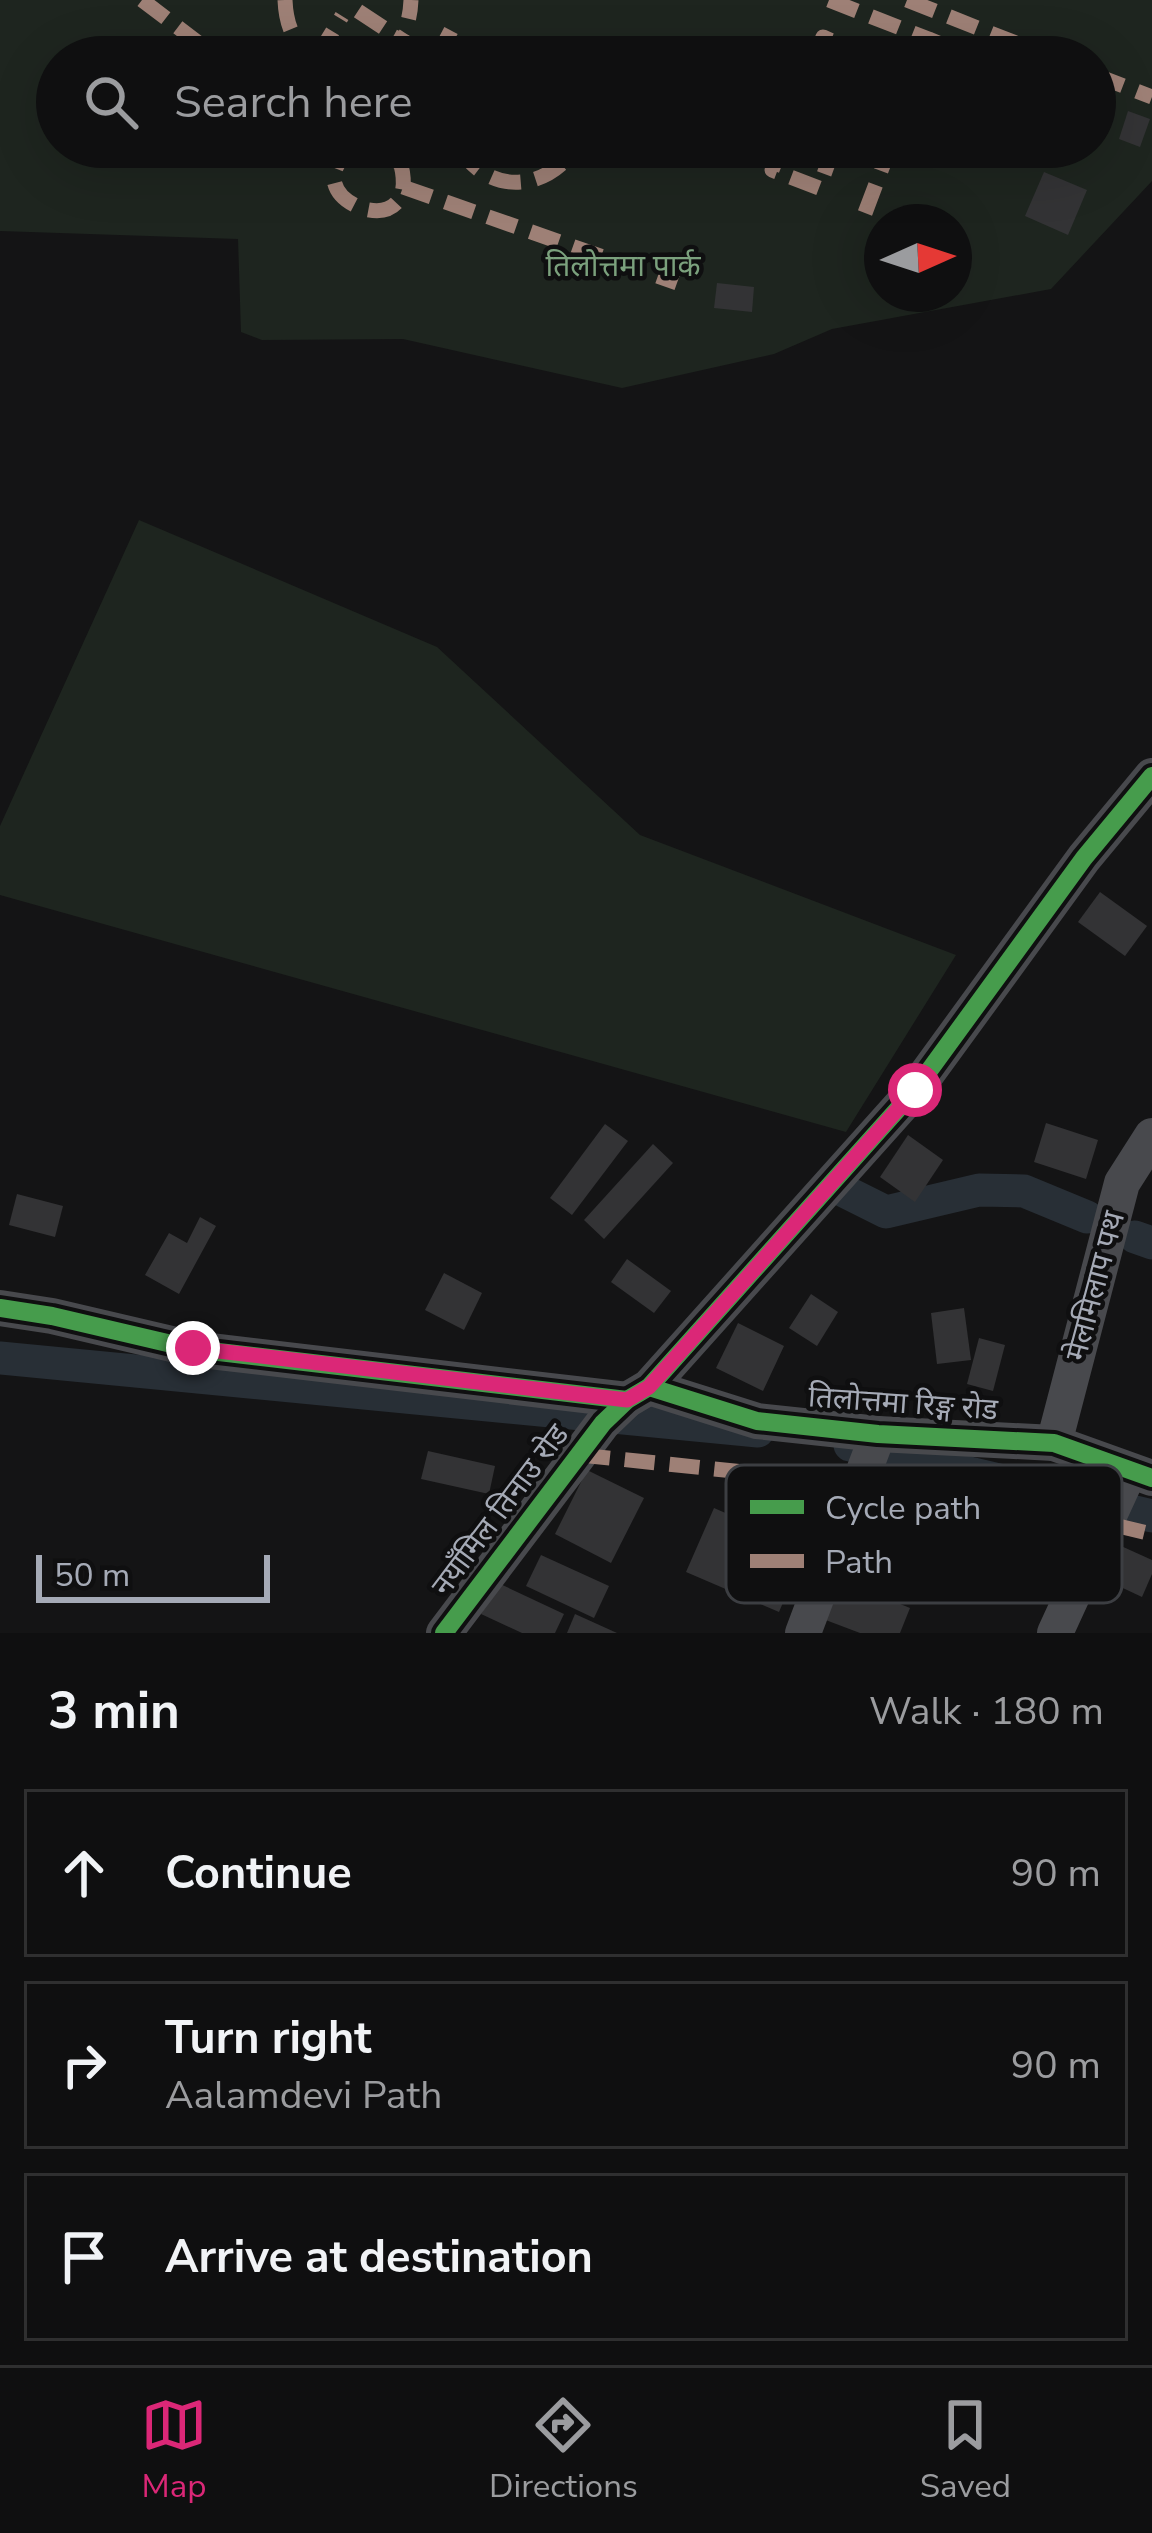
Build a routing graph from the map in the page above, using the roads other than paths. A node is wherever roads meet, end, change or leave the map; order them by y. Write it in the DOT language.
graph roads {
  1 [pos="1152,776"];
  2 [pos="1152,1136"];
  3 [pos="0,1308"];
  4 [pos="626,1403"];
  5 [pos="878,1434"];
  6 [pos="1054,1443"];
  7 [pos="866,1465"];
  8 [pos="1114,1465"];
  9 [pos="1141,1475"];
  10 [pos="1122,1500"];
  11 [pos="814,1603"];
  12 [pos="1069,1603"];
  13 [pos="444,1633"];
  14 [pos="803,1633"];
  15 [pos="1055,1633"];
  1 -- 4 [label="street, नयाँमिल तिनाउ रोड"];
  2 -- 6 [label="street, मेलमिलाप पथ"];
  3 -- 4 [label="street, तिलोत्तमा रिङ्ग रोड"];
  4 -- 5 [label="street, तिलोत्तमा रिङ्ग रोड"];
  4 -- 13 [label="street, नयाँमिल तिनाउ रोड"];
  5 -- 6 [label="street, तिलोत्तमा रिङ्ग रोड"];
  5 -- 7 [label="street"];
  6 -- 8 [label="street, तिलोत्तमा रिङ्ग रोड"];
  9 -- 10 [label="street"];
  11 -- 14 [label="street"];
  12 -- 15 [label="street"];
}
